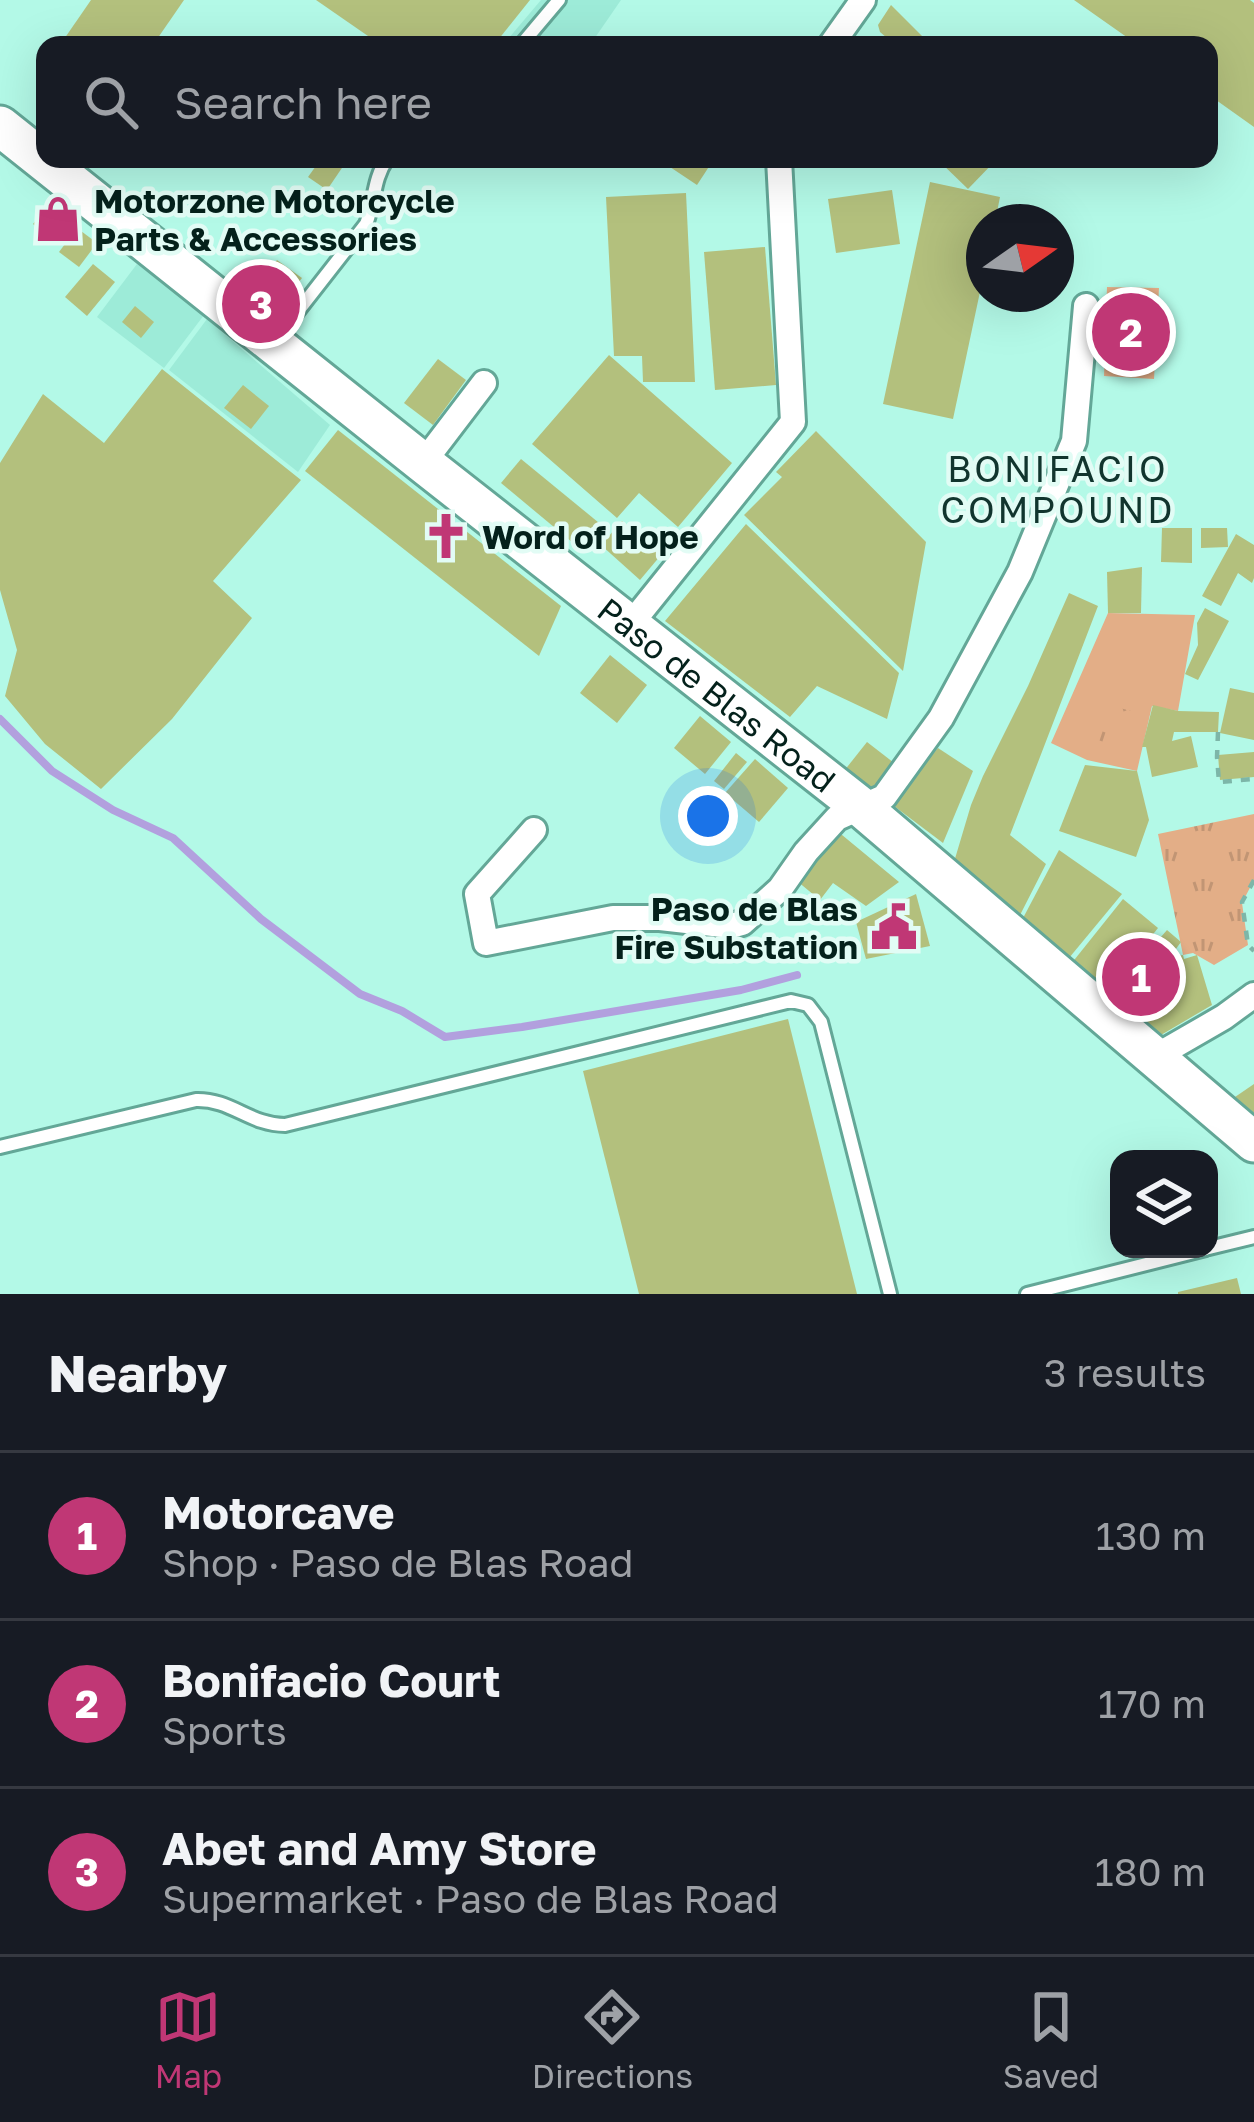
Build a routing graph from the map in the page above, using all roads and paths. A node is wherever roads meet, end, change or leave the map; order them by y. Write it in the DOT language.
graph roads {
  1 [pos="559,0"];
  2 [pos="863,0"];
  3 [pos="529,36"];
  4 [pos="837,36"];
  5 [pos="0,126"];
  6 [pos="36,155"];
  7 [pos="52,168"];
  8 [pos="381,168"];
  9 [pos="779,168"];
  10 [pos="1086,306"];
  11 [pos="272,344"];
  12 [pos="484,383"];
  13 [pos="422,463"];
  14 [pos="630,625"];
  15 [pos="1219,732"];
  16 [pos="1254,778"];
  17 [pos="861,807"];
  18 [pos="534,830"];
  19 [pos="1254,880"];
  20 [pos="1254,951"];
  21 [pos="1254,995"];
  22 [pos="1153,1058"];
  23 [pos="1254,1142"];
  24 [pos="0,1147"];
  25 [pos="1254,1237"];
  26 [pos="1218,1246"];
  27 [pos="1172,1258"];
  28 [pos="890,1294"];
  29 [pos="1027,1294"];
  1 -- 3 [label="lane"];
  2 -- 4 [label="street"];
  5 -- 6 [label="main road, Paso de Blas Road"];
  7 -- 11 [label="main road, Paso de Blas Road"];
  8 -- 11 [label="lane"];
  9 -- 14 [label="street"];
  10 -- 17 [label="street"];
  11 -- 13 [label="main road, Paso de Blas Road"];
  12 -- 13 [label="street"];
  13 -- 14 [label="main road, Paso de Blas Road"];
  14 -- 17 [label="main road, Paso de Blas Road"];
  15 -- 16 [label="path"];
  17 -- 18 [label="street"];
  17 -- 22 [label="main road, Paso de Blas Road"];
  19 -- 20 [label="path"];
  21 -- 22 [label="street"];
  22 -- 23 [label="main road, Paso de Blas Road"];
  24 -- 28 [label="lane"];
  25 -- 26 [label="lane"];
  27 -- 29 [label="lane"];
}
